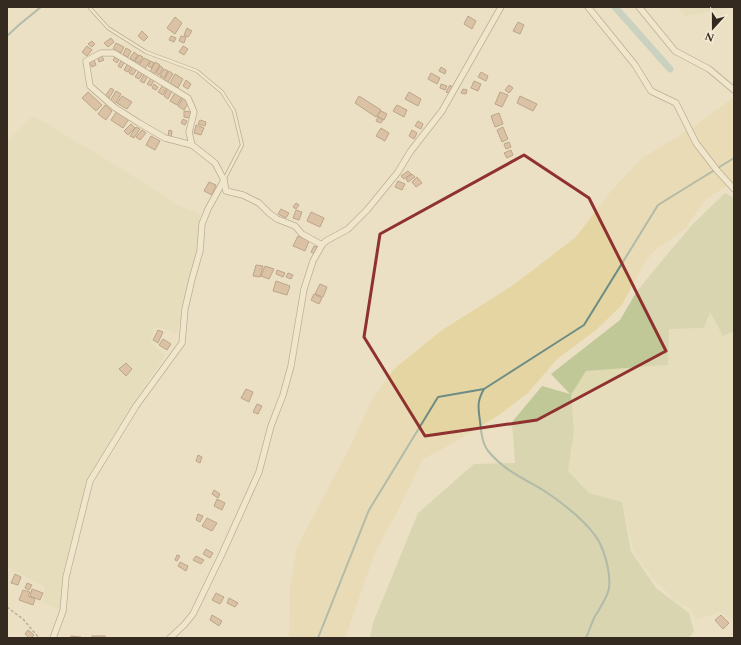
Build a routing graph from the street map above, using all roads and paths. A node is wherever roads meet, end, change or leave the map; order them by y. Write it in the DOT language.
graph roads {
  1 [pos="89,7"];
  2 [pos="501,7"];
  3 [pos="588,7"];
  4 [pos="640,7"];
  5 [pos="734,90"];
  6 [pos="192,145"];
  7 [pos="224,180"];
  8 [pos="734,189"];
  9 [pos="322,245"];
  10 [pos="7,607"];
  11 [pos="39,638"];
  12 [pos="53,638"];
  13 [pos="170,638"];
  1 -- 7 [label="lane"];
  2 -- 9 [label="street"];
  3 -- 8 [label="street"];
  4 -- 5 [label="street"];
  6 -- 6 [label="street"];
  6 -- 7 [label="street"];
  7 -- 9 [label="street"];
  7 -- 12 [label="street"];
  9 -- 13 [label="street"];
  10 -- 11 [label="path"];
}
